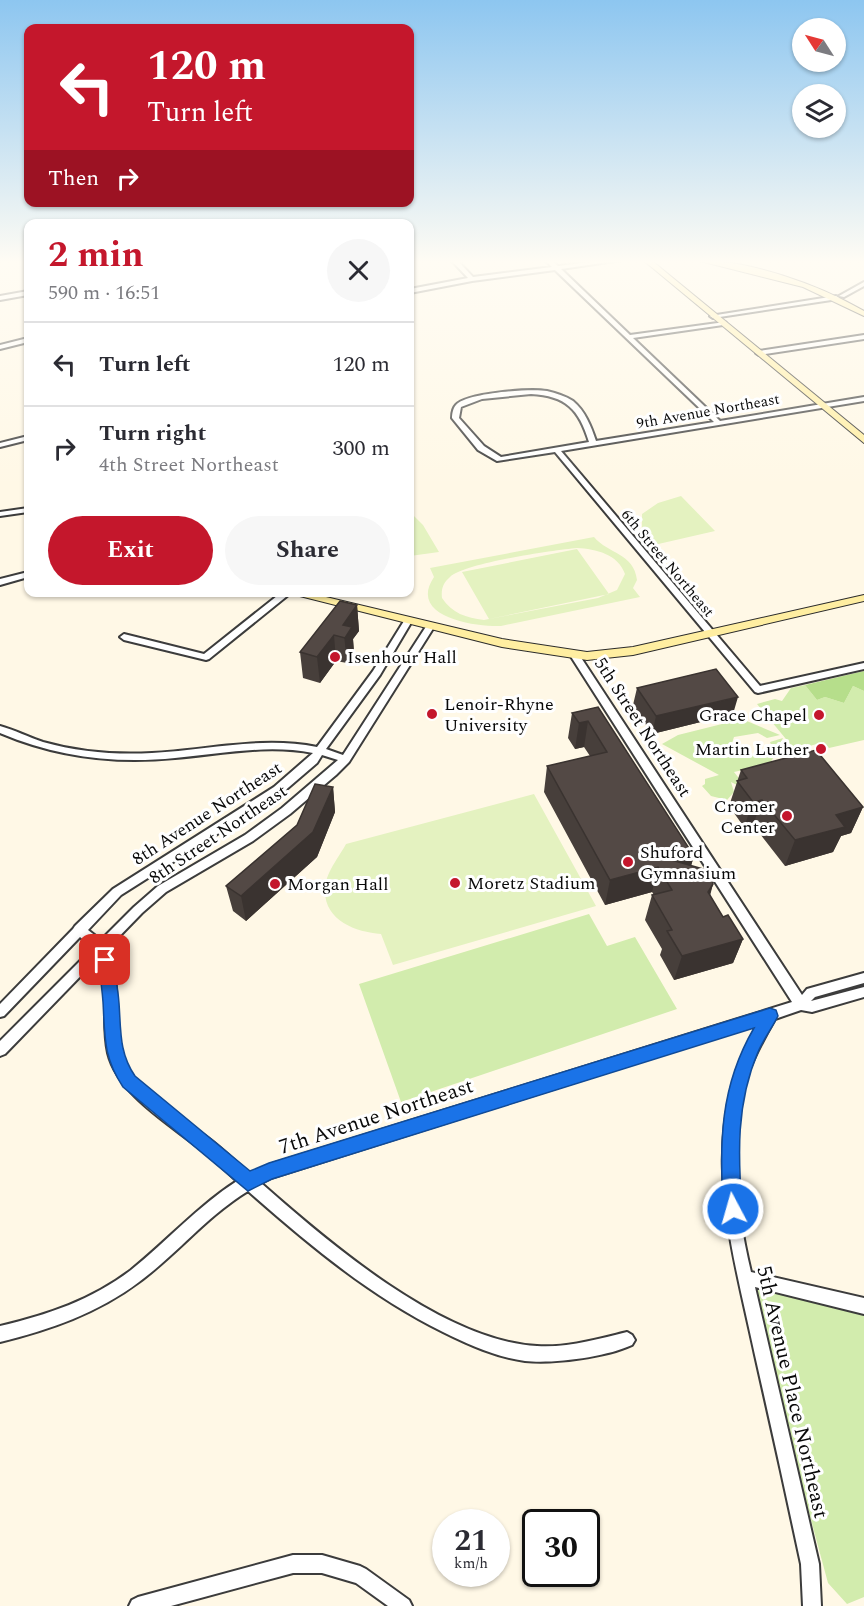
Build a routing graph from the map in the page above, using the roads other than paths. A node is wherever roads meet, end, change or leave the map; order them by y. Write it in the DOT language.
graph roads {
  1 [pos="625,335"];
  2 [pos="647,335"];
  3 [pos="737,335"];
  4 [pos="864,337"];
  5 [pos="628,338"];
  6 [pos="24,341"];
  7 [pos="0,346"];
  8 [pos="759,353"];
  9 [pos="864,399"];
  10 [pos="822,406"];
  11 [pos="719,423"];
  12 [pos="24,439"];
  13 [pos="864,440"];
  14 [pos="593,444"];
  15 [pos="0,445"];
  16 [pos="558,452"];
  17 [pos="24,511"];
  18 [pos="0,514"];
  19 [pos="24,576"];
  20 [pos="0,582"];
  21 [pos="283,597"];
  22 [pos="310,597"];
  23 [pos="864,598"];
  24 [pos="408,621"];
  25 [pos="430,627"];
  26 [pos="710,634"];
  27 [pos="124,637"];
  28 [pos="575,655"];
  29 [pos="864,666"];
  30 [pos="0,729"];
  31 [pos="322,750"];
  32 [pos="345,759"];
  33 [pos="79,929"];
  34 [pos="102,948"];
  35 [pos="864,978"];
  36 [pos="864,992"];
  37 [pos="801,1005"];
  38 [pos="0,1012"];
  39 [pos="770,1016"];
  40 [pos="0,1050"];
  41 [pos="248,1182"];
  42 [pos="746,1278"];
  43 [pos="864,1306"];
  44 [pos="0,1334"];
  45 [pos="627,1340"];
  46 [pos="138,1606"];
  47 [pos="403,1606"];
  48 [pos="812,1606"];
  1 -- 5 [label="street"];
  2 -- 5 [label="street"];
  3 -- 8 [label="main road"];
  4 -- 8 [label="street"];
  5 -- 11 [label="street"];
  6 -- 7 [label="street"];
  8 -- 10 [label="main road"];
  9 -- 10 [label="street, 9th Avenue Northeast"];
  10 -- 11 [label="street, 9th Avenue Northeast"];
  10 -- 13 [label="main road"];
  11 -- 14 [label="street, 9th Avenue Northeast"];
  12 -- 15 [label="street"];
  14 -- 16 [label="street, 9th Avenue Northeast"];
  14 -- 16 [label="street, 9th Avenue Northeast"];
  16 -- 26 [label="street, 6th Street Northeast"];
  17 -- 18 [label="street"];
  19 -- 20 [label="street"];
  21 -- 27 [label="street"];
  22 -- 24 [label="main road, 5th Street Northeast"];
  23 -- 26 [label="main road"];
  24 -- 25 [label="main road, 5th Street Northeast"];
  24 -- 31 [label="street, 8th Avenue Northeast"];
  25 -- 28 [label="main road, 5th Street Northeast"];
  25 -- 32 [label="street, 8th Street Northeast"];
  26 -- 28 [label="main road"];
  26 -- 29 [label="street, 6th Street Northeast"];
  28 -- 37 [label="street, 5th Street Northeast"];
  30 -- 31 [label="street"];
  31 -- 32 [label="street"];
  31 -- 33 [label="street, 8th Avenue Northeast"];
  32 -- 34 [label="street, 8th Street Northeast"];
  33 -- 34 [label="street"];
  33 -- 38 [label="street, 8th Avenue Northeast"];
  34 -- 40 [label="street, 8th Street Northeast"];
  34 -- 41 [label="street"];
  35 -- 37 [label="street, 7th Avenue Northeast"];
  36 -- 37 [label="street, 7th Avenue Northeast"];
  37 -- 39 [label="street, 7th Avenue Northeast"];
  39 -- 41 [label="street, 7th Avenue Northeast"];
  39 -- 42 [label="street, 5th Avenue Place Northeast"];
  41 -- 44 [label="street, 7th Avenue Northeast"];
  41 -- 45 [label="street"];
  42 -- 43 [label="street"];
  42 -- 48 [label="street, 5th Avenue Place Northeast"];
  46 -- 47 [label="street"];
}
